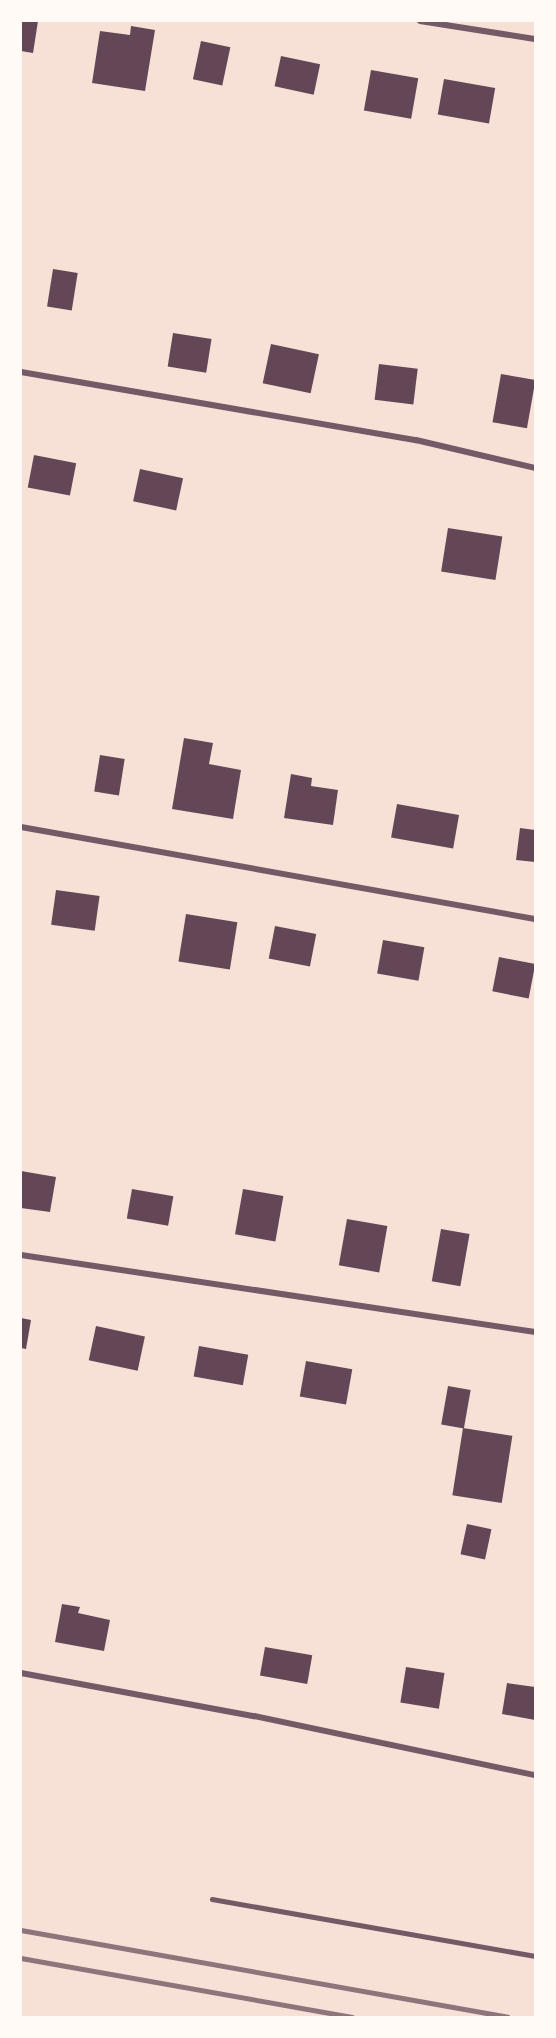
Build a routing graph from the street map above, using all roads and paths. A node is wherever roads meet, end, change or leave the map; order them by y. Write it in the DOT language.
graph roads {
  1 [pos="420,21"];
  2 [pos="535,39"];
  3 [pos="21,372"];
  4 [pos="535,468"];
  5 [pos="21,827"];
  6 [pos="535,919"];
  7 [pos="21,1255"];
  8 [pos="535,1332"];
  9 [pos="21,1673"];
  10 [pos="535,1775"];
  11 [pos="212,1899"];
  12 [pos="535,1956"];
  1 -- 2 [label="street"];
  3 -- 4 [label="street"];
  5 -- 6 [label="street"];
  7 -- 8 [label="street"];
  9 -- 10 [label="street"];
  11 -- 12 [label="lane"];
}
